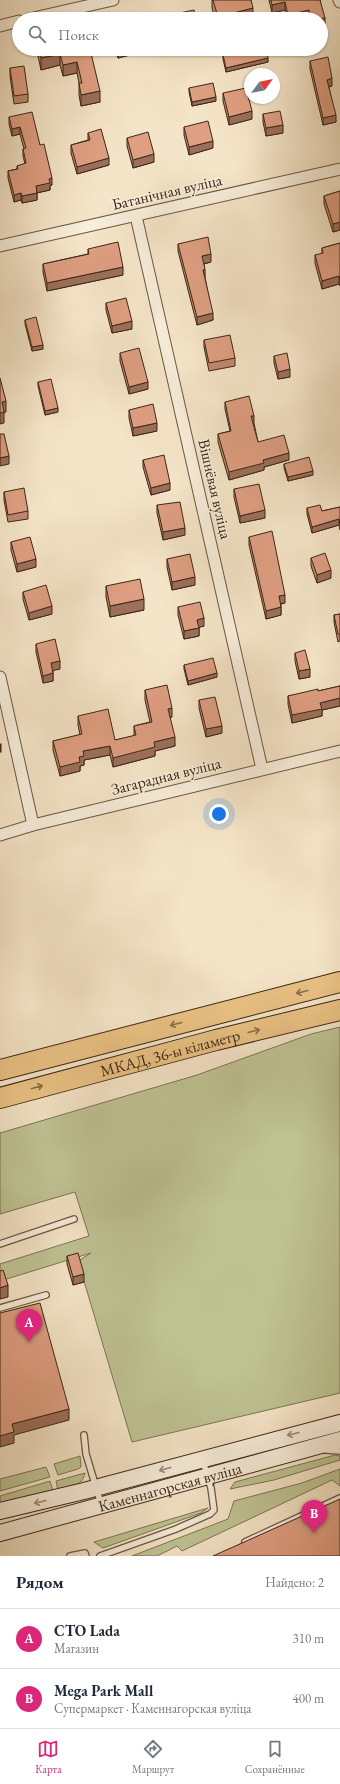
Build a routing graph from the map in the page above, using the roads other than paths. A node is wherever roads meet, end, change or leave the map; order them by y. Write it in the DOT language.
graph roads {
  1 [pos="114,0"];
  2 [pos="60,12"];
  3 [pos="12,23"];
  4 [pos="0,26"];
  5 [pos="340,169"];
  6 [pos="136,216"];
  7 [pos="0,246"];
  8 [pos="0,677"];
  9 [pos="340,751"];
  10 [pos="262,769"];
  11 [pos="33,825"];
  12 [pos="0,835"];
  13 [pos="340,982"];
  14 [pos="340,1010"];
  15 [pos="0,1070"];
  16 [pos="0,1098"];
  17 [pos="74,1219"];
  18 [pos="0,1244"];
  19 [pos="46,1295"];
  20 [pos="0,1308"];
  21 [pos="340,1422"];
  22 [pos="84,1435"];
  23 [pos="340,1440"];
  24 [pos="298,1451"];
  25 [pos="340,1451"];
  26 [pos="203,1458"];
  27 [pos="207,1475"];
  28 [pos="97,1488"];
  29 [pos="340,1498"];
  30 [pos="101,1504"];
  31 [pos="0,1511"];
  32 [pos="0,1533"];
  33 [pos="242,1543"];
  34 [pos="70,1556"];
  35 [pos="86,1556"];
  36 [pos="100,1556"];
  1 -- 2 [label="street"];
  3 -- 4 [label="street"];
  5 -- 6 [label="street, Батанічная вуліца"];
  6 -- 7 [label="street, Батанічная вуліца"];
  6 -- 10 [label="street, Вішнёвая вуліца"];
  8 -- 11 [label="street"];
  9 -- 10 [label="street, Загарадная вуліца"];
  10 -- 11 [label="street, Загарадная вуліца"];
  11 -- 12 [label="street, Загарадная вуліца"];
  13 -- 15 [label="highway, МКАД, 36-ы кіламетр, one-way"];
  16 -- 14 [label="highway, МКАД, 36-ы кіламетр, one-way"];
  17 -- 18 [label="lane"];
  19 -- 20 [label="lane"];
  21 -- 26 [label="main road, Каменнагорская вуліца, one-way"];
  22 -- 28 [label="lane"];
  23 -- 24 [label="main road, Каменнагорская вуліца"];
  24 -- 25 [label="lane"];
  24 -- 27 [label="main road, Каменнагорская вуліца"];
  26 -- 27 [label="lane"];
  26 -- 28 [label="main road, Каменнагорская вуліца, one-way"];
  27 -- 30 [label="main road, Каменнагорская вуліца"];
  27 -- 36 [label="lane"];
  28 -- 30 [label="lane"];
  28 -- 31 [label="main road, Каменнагорская вуліца, one-way"];
  29 -- 33 [label="lane"];
  30 -- 32 [label="main road, Каменнагорская вуліца"];
  34 -- 35 [label="lane"];
}
